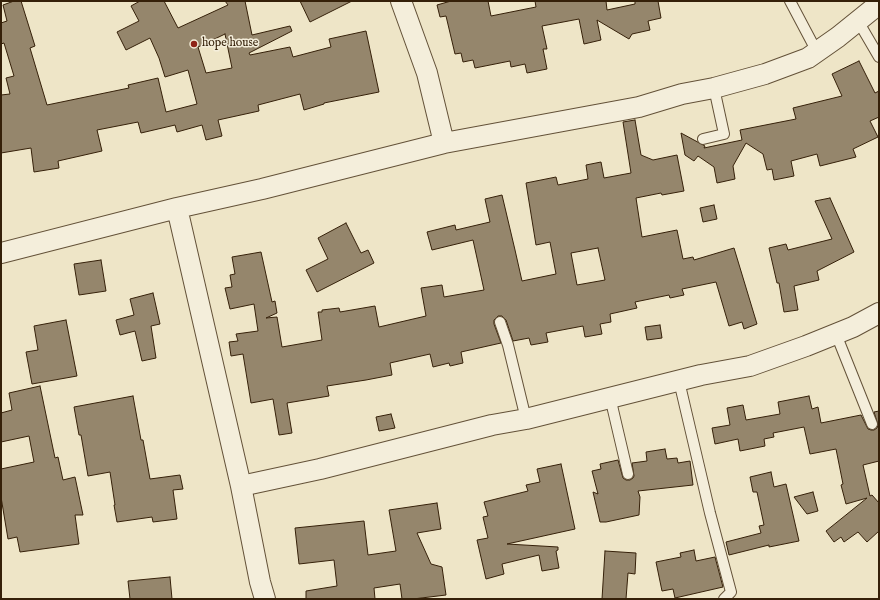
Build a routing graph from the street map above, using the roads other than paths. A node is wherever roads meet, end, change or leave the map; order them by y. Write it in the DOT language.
graph roads {
  1 [pos="401,1"];
  2 [pos="790,1"];
  3 [pos="879,4"];
  4 [pos="858,21"];
  5 [pos="817,52"];
  6 [pos="879,57"];
  7 [pos="714,88"];
  8 [pos="704,138"];
  9 [pos="444,143"];
  10 [pos="177,208"];
  11 [pos="1,254"];
  12 [pos="879,313"];
  13 [pos="500,322"];
  14 [pos="836,334"];
  15 [pos="679,381"];
  16 [pos="610,398"];
  17 [pos="526,419"];
  18 [pos="872,424"];
  19 [pos="628,474"];
  20 [pos="241,486"];
  21 [pos="265,599"];
  22 [pos="724,599"];
  1 -- 9 [label="street"];
  2 -- 5 [label="lane"];
  3 -- 4 [label="street"];
  4 -- 5 [label="street"];
  4 -- 6 [label="lane"];
  5 -- 7 [label="street"];
  7 -- 8 [label="lane"];
  7 -- 9 [label="street"];
  9 -- 10 [label="street"];
  10 -- 11 [label="street"];
  10 -- 20 [label="street"];
  12 -- 14 [label="street"];
  13 -- 17 [label="lane"];
  14 -- 15 [label="street"];
  14 -- 18 [label="lane"];
  15 -- 16 [label="street"];
  15 -- 22 [label="lane"];
  16 -- 17 [label="street"];
  16 -- 19 [label="lane"];
  17 -- 20 [label="street"];
  20 -- 21 [label="street"];
}
